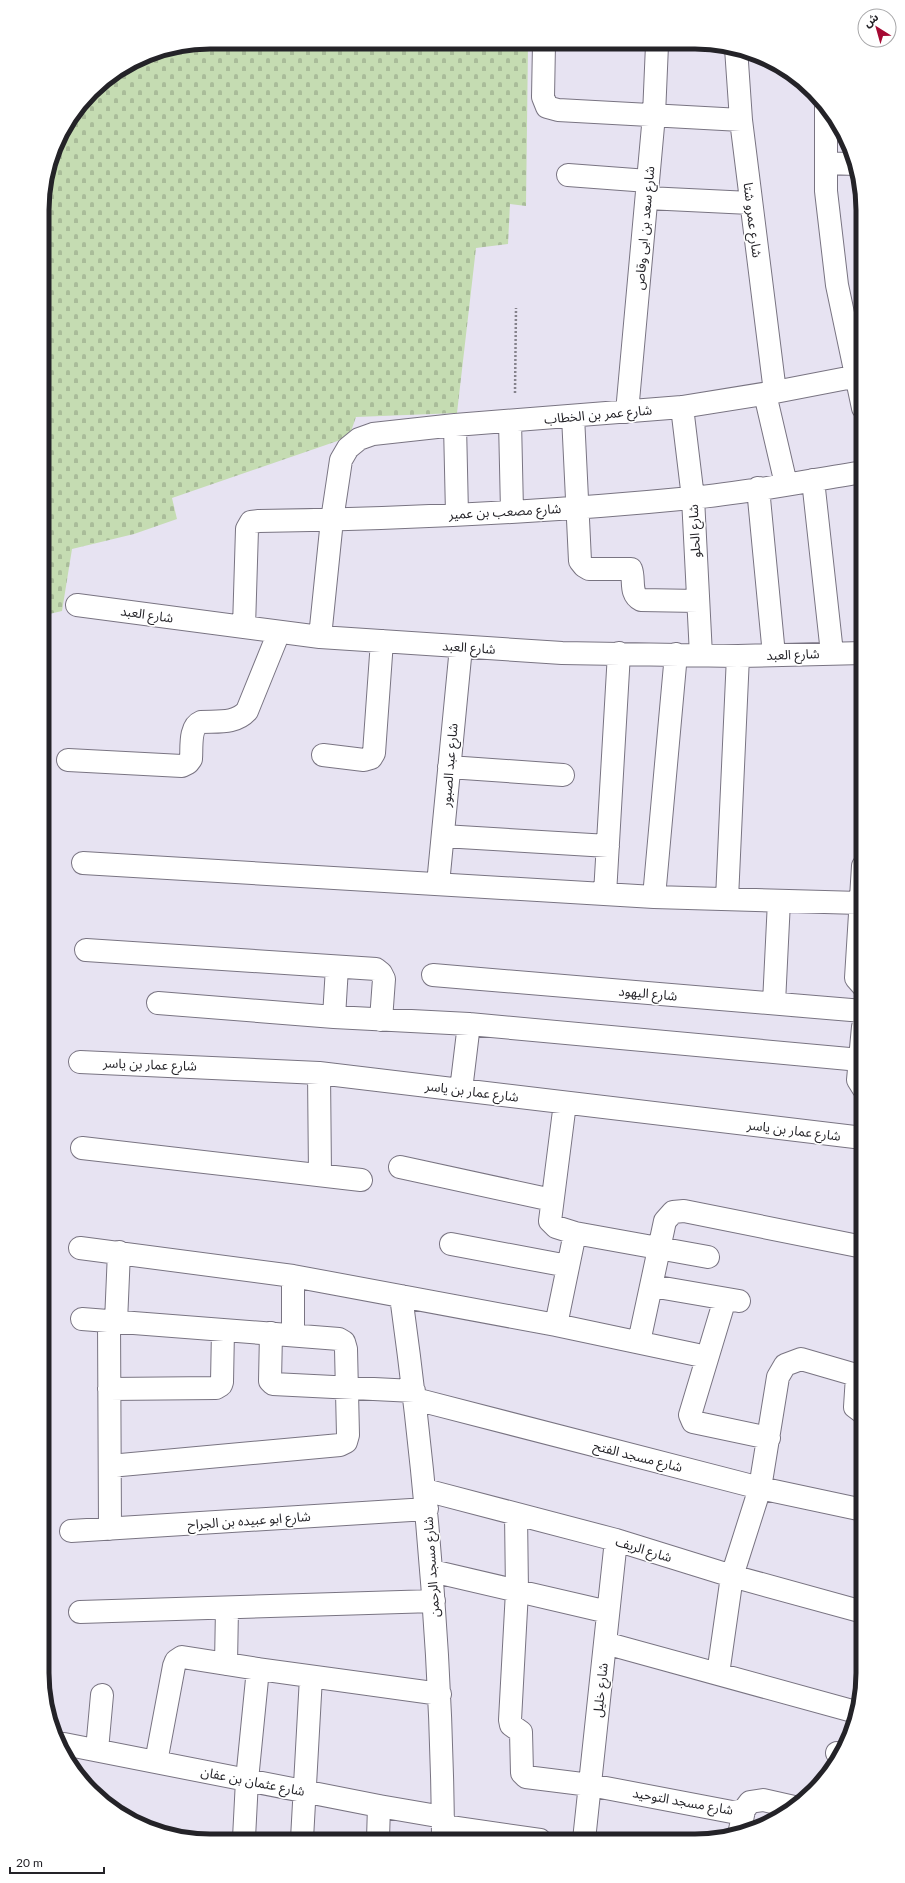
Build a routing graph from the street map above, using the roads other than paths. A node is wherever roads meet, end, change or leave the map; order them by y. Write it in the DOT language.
graph roads {
  1 [pos="544,49"];
  2 [pos="657,49"];
  3 [pos="736,54"];
  4 [pos="654,115"];
  5 [pos="826,116"];
  6 [pos="740,120"];
  7 [pos="826,163"];
  8 [pos="849,164"];
  9 [pos="568,175"];
  10 [pos="648,190"];
  11 [pos="750,203"];
  12 [pos="856,360"];
  13 [pos="856,377"];
  14 [pos="770,393"];
  15 [pos="682,407"];
  16 [pos="627,412"];
  17 [pos="573,416"];
  18 [pos="512,421"];
  19 [pos="455,425"];
  20 [pos="856,473"];
  21 [pos="813,480"];
  22 [pos="786,484"];
  23 [pos="758,488"];
  24 [pos="692,498"];
  25 [pos="578,507"];
  26 [pos="512,511"];
  27 [pos="457,514"];
  28 [pos="332,520"];
  29 [pos="698,601"];
  30 [pos="77,605"];
  31 [pos="244,627"];
  32 [pos="279,632"];
  33 [pos="320,637"];
  34 [pos="382,641"];
  35 [pos="460,646"];
  36 [pos="619,653"];
  37 [pos="832,653"];
  38 [pos="856,653"];
  39 [pos="676,654"];
  40 [pos="701,655"];
  41 [pos="774,655"];
  42 [pos="738,656"];
  43 [pos="323,755"];
  44 [pos="68,760"];
  45 [pos="449,767"];
  46 [pos="563,775"];
  47 [pos="443,836"];
  48 [pos="608,846"];
  49 [pos="83,863"];
  50 [pos="438,884"];
  51 [pos="605,894"];
  52 [pos="654,897"];
  53 [pos="727,899"];
  54 [pos="779,901"];
  55 [pos="856,903"];
  56 [pos="86,950"];
  57 [pos="337,967"];
  58 [pos="433,975"];
  59 [pos="158,1003"];
  60 [pos="774,1003"];
  61 [pos="856,1010"];
  62 [pos="334,1017"];
  63 [pos="381,1020"];
  64 [pos="469,1024"];
  65 [pos="856,1060"];
  66 [pos="80,1062"];
  67 [pos="318,1073"];
  68 [pos="461,1090"];
  69 [pos="565,1103"];
  70 [pos="856,1137"];
  71 [pos="82,1148"];
  72 [pos="400,1167"];
  73 [pos="320,1175"];
  74 [pos="360,1180"];
  75 [pos="552,1200"];
  76 [pos="575,1233"];
  77 [pos="451,1244"];
  78 [pos="856,1246"];
  79 [pos="80,1248"];
  80 [pos="660,1248"];
  81 [pos="119,1252"];
  82 [pos="708,1257"];
  83 [pos="568,1266"];
  84 [pos="293,1276"];
  85 [pos="652,1286"];
  86 [pos="401,1296"];
  87 [pos="82,1320"];
  88 [pos="113,1321"];
  89 [pos="556,1324"];
  90 [pos="223,1330"];
  91 [pos="271,1333"];
  92 [pos="293,1335"];
  93 [pos="639,1342"];
  94 [pos="707,1357"];
  95 [pos="856,1376"];
  96 [pos="347,1387"];
  97 [pos="109,1389"];
  98 [pos="415,1395"];
  99 [pos="769,1438"];
  100 [pos="110,1466"];
  101 [pos="760,1488"];
  102 [pos="426,1499"];
  103 [pos="856,1509"];
  104 [pos="516,1514"];
  105 [pos="110,1529"];
  106 [pos="70,1531"];
  107 [pos="616,1540"];
  108 [pos="432,1571"];
  109 [pos="732,1576"];
  110 [pos="517,1591"];
  111 [pos="434,1601"];
  112 [pos="227,1608"];
  113 [pos="856,1610"];
  114 [pos="80,1612"];
  115 [pos="608,1612"];
  116 [pos="605,1643"];
  117 [pos="226,1664"];
  118 [pos="258,1669"];
  119 [pos="718,1674"];
  120 [pos="311,1677"];
  121 [pos="440,1694"];
  122 [pos="102,1695"];
  123 [pos="852,1711"];
  124 [pos="66,1744"];
  125 [pos="97,1750"];
  126 [pos="156,1762"];
  127 [pos="247,1780"];
  128 [pos="590,1784"];
  129 [pos="305,1791"];
  130 [pos="787,1805"];
  131 [pos="379,1806"];
  132 [pos="744,1810"];
  133 [pos="443,1827"];
  134 [pos="741,1827"];
  135 [pos="244,1834"];
  136 [pos="302,1834"];
  137 [pos="378,1834"];
  138 [pos="494,1834"];
  139 [pos="585,1834"];
  1 -- 4 [label="street"];
  2 -- 4 [label="street, شارع سعد بن ابى وقاص"];
  3 -- 6 [label="street, شارع عمرو شتا"];
  4 -- 6 [label="street"];
  4 -- 10 [label="street, شارع سعد بن ابى وقاص"];
  5 -- 7 [label="street"];
  6 -- 11 [label="street, شارع عمرو شتا"];
  7 -- 8 [label="street"];
  7 -- 12 [label="street"];
  9 -- 10 [label="street"];
  10 -- 11 [label="street"];
  10 -- 16 [label="street, شارع سعد بن ابى وقاص"];
  11 -- 14 [label="street, شارع عمرو شتا"];
  13 -- 14 [label="street, شارع عمر بن الخطاب"];
  14 -- 15 [label="street, شارع عمر بن الخطاب"];
  14 -- 22 [label="street, شارع عمرو شتا"];
  15 -- 16 [label="street, شارع عمر بن الخطاب"];
  15 -- 24 [label="street, شارع الحلو"];
  16 -- 17 [label="street, شارع عمر بن الخطاب"];
  17 -- 18 [label="street, شارع عمر بن الخطاب"];
  17 -- 25 [label="street"];
  18 -- 19 [label="street, شارع عمر بن الخطاب"];
  18 -- 26 [label="street"];
  19 -- 27 [label="street"];
  19 -- 28 [label="street, شارع عمر بن الخطاب"];
  20 -- 21 [label="street, شارع مصعب بن عمير"];
  21 -- 22 [label="street, شارع مصعب بن عمير"];
  21 -- 37 [label="street"];
  22 -- 23 [label="street, شارع مصعب بن عمير"];
  23 -- 24 [label="street, شارع مصعب بن عمير"];
  23 -- 41 [label="street"];
  24 -- 25 [label="street, شارع مصعب بن عمير"];
  24 -- 29 [label="street, شارع الحلو"];
  25 -- 26 [label="street, شارع مصعب بن عمير"];
  25 -- 29 [label="street"];
  26 -- 27 [label="street, شارع مصعب بن عمير"];
  27 -- 28 [label="street, شارع مصعب بن عمير"];
  28 -- 31 [label="street, شارع مصعب بن عمير"];
  28 -- 33 [label="street"];
  29 -- 40 [label="street, شارع الحلو"];
  30 -- 31 [label="street, شارع العبد"];
  31 -- 32 [label="street, شارع العبد"];
  32 -- 33 [label="street, شارع العبد"];
  32 -- 44 [label="street"];
  33 -- 34 [label="street, شارع العبد"];
  34 -- 35 [label="street, شارع العبد"];
  34 -- 43 [label="street"];
  35 -- 36 [label="street, شارع العبد"];
  35 -- 45 [label="street, شارع عبد الصبور"];
  36 -- 39 [label="street, شارع العبد"];
  36 -- 48 [label="street"];
  37 -- 38 [label="street, شارع العبد"];
  37 -- 41 [label="street, شارع العبد"];
  39 -- 40 [label="street, شارع العبد"];
  39 -- 52 [label="street"];
  40 -- 42 [label="street, شارع العبد"];
  41 -- 42 [label="street, شارع العبد"];
  42 -- 53 [label="street"];
  45 -- 46 [label="street"];
  45 -- 47 [label="street, شارع عبد الصبور"];
  47 -- 48 [label="street"];
  47 -- 50 [label="street, شارع عبد الصبور"];
  48 -- 51 [label="street"];
  49 -- 50 [label="street"];
  50 -- 51 [label="street"];
  51 -- 52 [label="street"];
  52 -- 53 [label="street"];
  53 -- 54 [label="street"];
  54 -- 55 [label="street"];
  54 -- 60 [label="street"];
  56 -- 57 [label="street"];
  57 -- 62 [label="street"];
  57 -- 63 [label="street"];
  58 -- 60 [label="street, شارع اليهود"];
  59 -- 62 [label="street"];
  60 -- 61 [label="street, شارع اليهود"];
  62 -- 63 [label="street"];
  63 -- 64 [label="street"];
  64 -- 65 [label="street"];
  64 -- 68 [label="street"];
  66 -- 67 [label="street, شارع عمار بن ياسر"];
  67 -- 68 [label="street, شارع عمار بن ياسر"];
  67 -- 73 [label="street"];
  68 -- 69 [label="street, شارع عمار بن ياسر"];
  69 -- 70 [label="street, شارع عمار بن ياسر"];
  69 -- 75 [label="street"];
  71 -- 73 [label="street"];
  72 -- 75 [label="street"];
  73 -- 74 [label="street"];
  75 -- 76 [label="street"];
  76 -- 80 [label="street"];
  76 -- 83 [label="street"];
  77 -- 83 [label="street"];
  78 -- 80 [label="street"];
  79 -- 81 [label="street"];
  80 -- 82 [label="street"];
  80 -- 85 [label="street"];
  81 -- 84 [label="street"];
  81 -- 88 [label="street"];
  83 -- 89 [label="street"];
  84 -- 86 [label="street"];
  84 -- 92 [label="street"];
  85 -- 93 [label="street"];
  85 -- 94 [label="street"];
  86 -- 89 [label="street"];
  86 -- 98 [label="street, شارع مسجد الرحمن"];
  87 -- 88 [label="street"];
  88 -- 90 [label="street"];
  88 -- 97 [label="street"];
  89 -- 93 [label="street"];
  90 -- 91 [label="street"];
  90 -- 97 [label="street"];
  91 -- 92 [label="street"];
  91 -- 96 [label="street, شارع مسجد الفتح"];
  92 -- 96 [label="street"];
  93 -- 94 [label="street"];
  94 -- 99 [label="street"];
  95 -- 99 [label="street"];
  96 -- 98 [label="street, شارع مسجد الفتح"];
  96 -- 100 [label="street"];
  97 -- 100 [label="street"];
  98 -- 101 [label="street, شارع مسجد الفتح"];
  98 -- 102 [label="street, شارع مسجد الرحمن"];
  99 -- 101 [label="street"];
  100 -- 105 [label="street"];
  101 -- 103 [label="street, شارع مسجد الفتح"];
  101 -- 109 [label="street"];
  102 -- 104 [label="street, شارع الريف"];
  102 -- 105 [label="street, شارع ابو عبيده بن الجراح"];
  102 -- 108 [label="street, شارع مسجد الرحمن"];
  104 -- 107 [label="street, شارع الريف"];
  104 -- 110 [label="street, شارع مسجد التوحيد"];
  105 -- 106 [label="street, شارع ابو عبيده بن الجراح"];
  107 -- 109 [label="street, شارع الريف"];
  107 -- 115 [label="street, شارع خليل"];
  108 -- 110 [label="street"];
  108 -- 111 [label="street, شارع مسجد الرحمن"];
  109 -- 113 [label="street, شارع الريف"];
  109 -- 119 [label="street"];
  110 -- 115 [label="street"];
  110 -- 128 [label="street, شارع مسجد التوحيد"];
  111 -- 112 [label="street"];
  111 -- 121 [label="street, شارع مسجد الرحمن"];
  112 -- 114 [label="street"];
  112 -- 117 [label="street"];
  115 -- 116 [label="street, شارع خليل"];
  116 -- 119 [label="street"];
  116 -- 128 [label="street, شارع خليل"];
  117 -- 118 [label="street"];
  117 -- 126 [label="street"];
  118 -- 120 [label="street"];
  118 -- 127 [label="street"];
  119 -- 123 [label="street"];
  120 -- 121 [label="street"];
  120 -- 129 [label="street"];
  121 -- 133 [label="street, شارع مسجد الرحمن"];
  122 -- 125 [label="street"];
  124 -- 125 [label="street, شارع عثمان بن عفان"];
  125 -- 126 [label="street, شارع عثمان بن عفان"];
  126 -- 127 [label="street, شارع عثمان بن عفان"];
  127 -- 129 [label="street, شارع عثمان بن عفان"];
  127 -- 135 [label="street"];
  128 -- 132 [label="street, شارع مسجد التوحيد"];
  128 -- 139 [label="street, شارع خليل"];
  129 -- 131 [label="street, شارع عثمان بن عفان"];
  129 -- 136 [label="street"];
  130 -- 132 [label="street, شارع مسجد التوحيد"];
  131 -- 133 [label="street, شارع عثمان بن عفان"];
  131 -- 137 [label="street"];
  132 -- 134 [label="street"];
  133 -- 138 [label="street, شارع عثمان بن عفان"];
}
